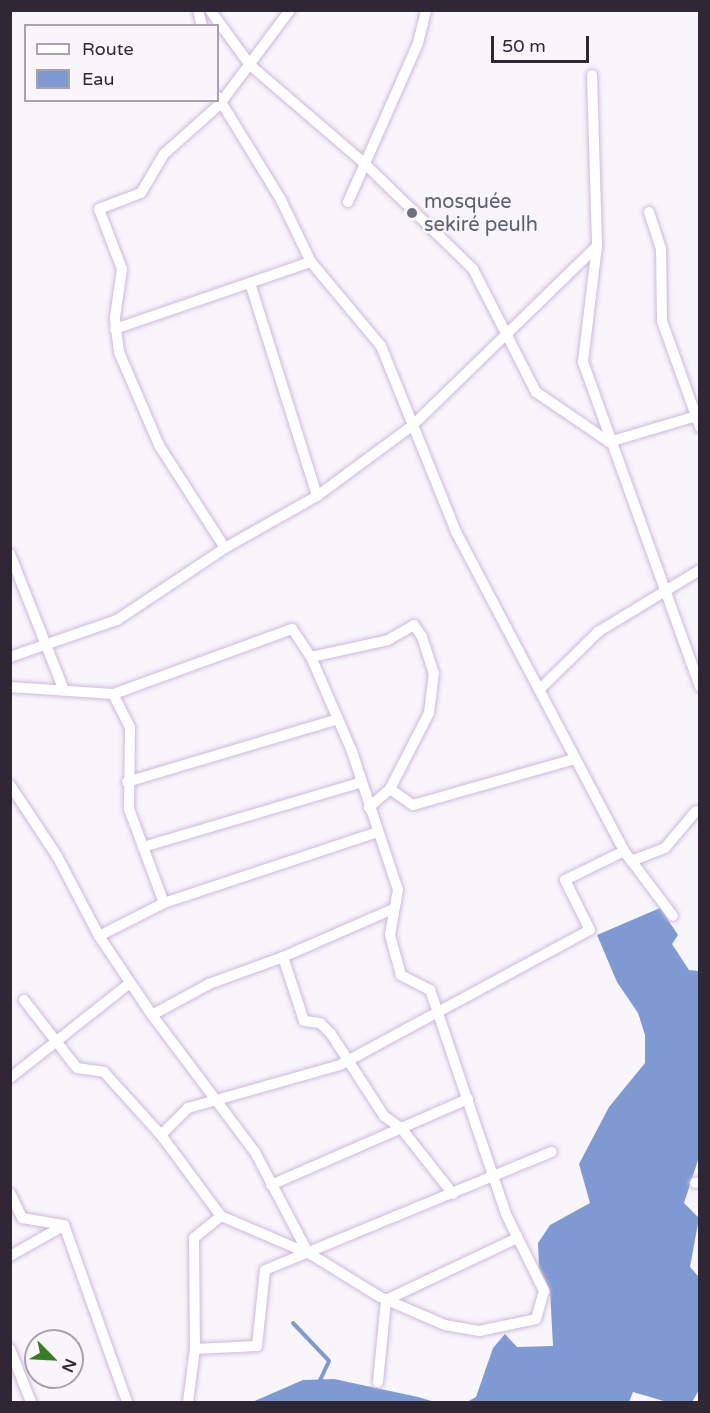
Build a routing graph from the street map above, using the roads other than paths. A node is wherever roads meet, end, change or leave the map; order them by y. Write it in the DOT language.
graph roads {
  1 [pos="210,10"];
  2 [pos="290,10"];
  3 [pos="426,10"];
  4 [pos="250,65"];
  5 [pos="592,75"];
  6 [pos="219,100"];
  7 [pos="217,102"];
  8 [pos="219,102"];
  9 [pos="364,163"];
  10 [pos="348,202"];
  11 [pos="649,212"];
  12 [pos="597,246"];
  13 [pos="311,262"];
  14 [pos="250,283"];
  15 [pos="115,329"];
  16 [pos="509,332"];
  17 [pos="698,420"];
  18 [pos="412,426"];
  19 [pos="609,442"];
  20 [pos="317,496"];
  21 [pos="225,548"];
  22 [pos="10,554"];
  23 [pos="699,570"];
  24 [pos="666,595"];
  25 [pos="49,645"];
  26 [pos="10,657"];
  27 [pos="311,657"];
  28 [pos="10,687"];
  29 [pos="699,687"];
  30 [pos="63,688"];
  31 [pos="539,690"];
  32 [pos="113,694"];
  33 [pos="338,719"];
  34 [pos="575,759"];
  35 [pos="127,782"];
  36 [pos="362,782"];
  37 [pos="10,784"];
  38 [pos="390,789"];
  39 [pos="369,807"];
  40 [pos="698,810"];
  41 [pos="377,832"];
  42 [pos="143,847"];
  43 [pos="624,851"];
  44 [pos="631,861"];
  45 [pos="164,903"];
  46 [pos="393,909"];
  47 [pos="673,916"];
  48 [pos="99,936"];
  49 [pos="283,957"];
  50 [pos="130,983"];
  51 [pos="24,1000"];
  52 [pos="438,1014"];
  53 [pos="152,1015"];
  54 [pos="58,1046"];
  55 [pos="349,1061"];
  56 [pos="10,1078"];
  57 [pos="468,1099"];
  58 [pos="217,1101"];
  59 [pos="401,1128"];
  60 [pos="161,1135"];
  61 [pos="552,1152"];
  62 [pos="494,1176"];
  63 [pos="271,1185"];
  64 [pos="10,1193"];
  65 [pos="453,1194"];
  66 [pos="221,1216"];
  67 [pos="64,1226"];
  68 [pos="517,1238"];
  69 [pos="312,1255"];
  70 [pos="10,1257"];
  71 [pos="386,1300"];
  72 [pos="10,1349"];
  73 [pos="195,1349"];
  74 [pos="378,1382"];
  75 [pos="31,1402"];
  76 [pos="128,1402"];
  77 [pos="188,1402"];
  1 -- 4 [label="street"];
  2 -- 4 [label="street"];
  3 -- 9 [label="street"];
  4 -- 6 [label="street"];
  4 -- 9 [label="street"];
  5 -- 12 [label="street"];
  7 -- 15 [label="street"];
  8 -- 13 [label="street"];
  9 -- 10 [label="street"];
  9 -- 16 [label="street"];
  11 -- 17 [label="street"];
  12 -- 16 [label="street"];
  12 -- 19 [label="street"];
  13 -- 14 [label="street"];
  13 -- 18 [label="street"];
  14 -- 15 [label="street"];
  14 -- 20 [label="street"];
  15 -- 21 [label="street"];
  16 -- 18 [label="street"];
  16 -- 19 [label="street"];
  17 -- 19 [label="street"];
  18 -- 20 [label="street"];
  18 -- 31 [label="street"];
  19 -- 24 [label="street"];
  20 -- 21 [label="street"];
  21 -- 25 [label="street"];
  22 -- 25 [label="street"];
  23 -- 24 [label="street"];
  24 -- 29 [label="street"];
  24 -- 31 [label="street"];
  25 -- 26 [label="street"];
  25 -- 30 [label="street"];
  27 -- 32 [label="street"];
  27 -- 33 [label="street"];
  27 -- 38 [label="street"];
  28 -- 30 [label="street"];
  30 -- 32 [label="street"];
  31 -- 34 [label="street"];
  32 -- 35 [label="street"];
  33 -- 35 [label="street"];
  33 -- 36 [label="street"];
  34 -- 38 [label="street"];
  34 -- 43 [label="street"];
  35 -- 42 [label="street"];
  36 -- 39 [label="street"];
  36 -- 42 [label="street"];
  37 -- 48 [label="street"];
  38 -- 39 [label="street"];
  39 -- 41 [label="street"];
  40 -- 44 [label="street"];
  41 -- 45 [label="street"];
  41 -- 46 [label="street"];
  42 -- 45 [label="street"];
  43 -- 44 [label="street"];
  43 -- 52 [label="street"];
  44 -- 47 [label="street"];
  45 -- 48 [label="street"];
  46 -- 49 [label="street"];
  46 -- 52 [label="street"];
  48 -- 50 [label="street"];
  49 -- 53 [label="street"];
  49 -- 55 [label="street"];
  50 -- 53 [label="street"];
  50 -- 54 [label="street"];
  51 -- 54 [label="street"];
  52 -- 55 [label="street"];
  52 -- 57 [label="street"];
  53 -- 58 [label="street"];
  54 -- 56 [label="street"];
  54 -- 60 [label="street"];
  55 -- 58 [label="street"];
  55 -- 59 [label="street"];
  57 -- 59 [label="street"];
  57 -- 62 [label="street"];
  58 -- 60 [label="street"];
  58 -- 63 [label="street"];
  59 -- 63 [label="street"];
  59 -- 65 [label="street"];
  60 -- 66 [label="street"];
  61 -- 62 [label="street"];
  62 -- 65 [label="street"];
  62 -- 68 [label="street"];
  63 -- 69 [label="street"];
  64 -- 67 [label="street"];
  65 -- 69 [label="street"];
  66 -- 69 [label="street"];
  66 -- 73 [label="street"];
  67 -- 70 [label="street"];
  67 -- 76 [label="street"];
  68 -- 71 [label="street"];
  68 -- 71 [label="street"];
  69 -- 71 [label="street"];
  69 -- 73 [label="street"];
  71 -- 74 [label="street"];
  72 -- 75 [label="street"];
  73 -- 77 [label="street"];
}
